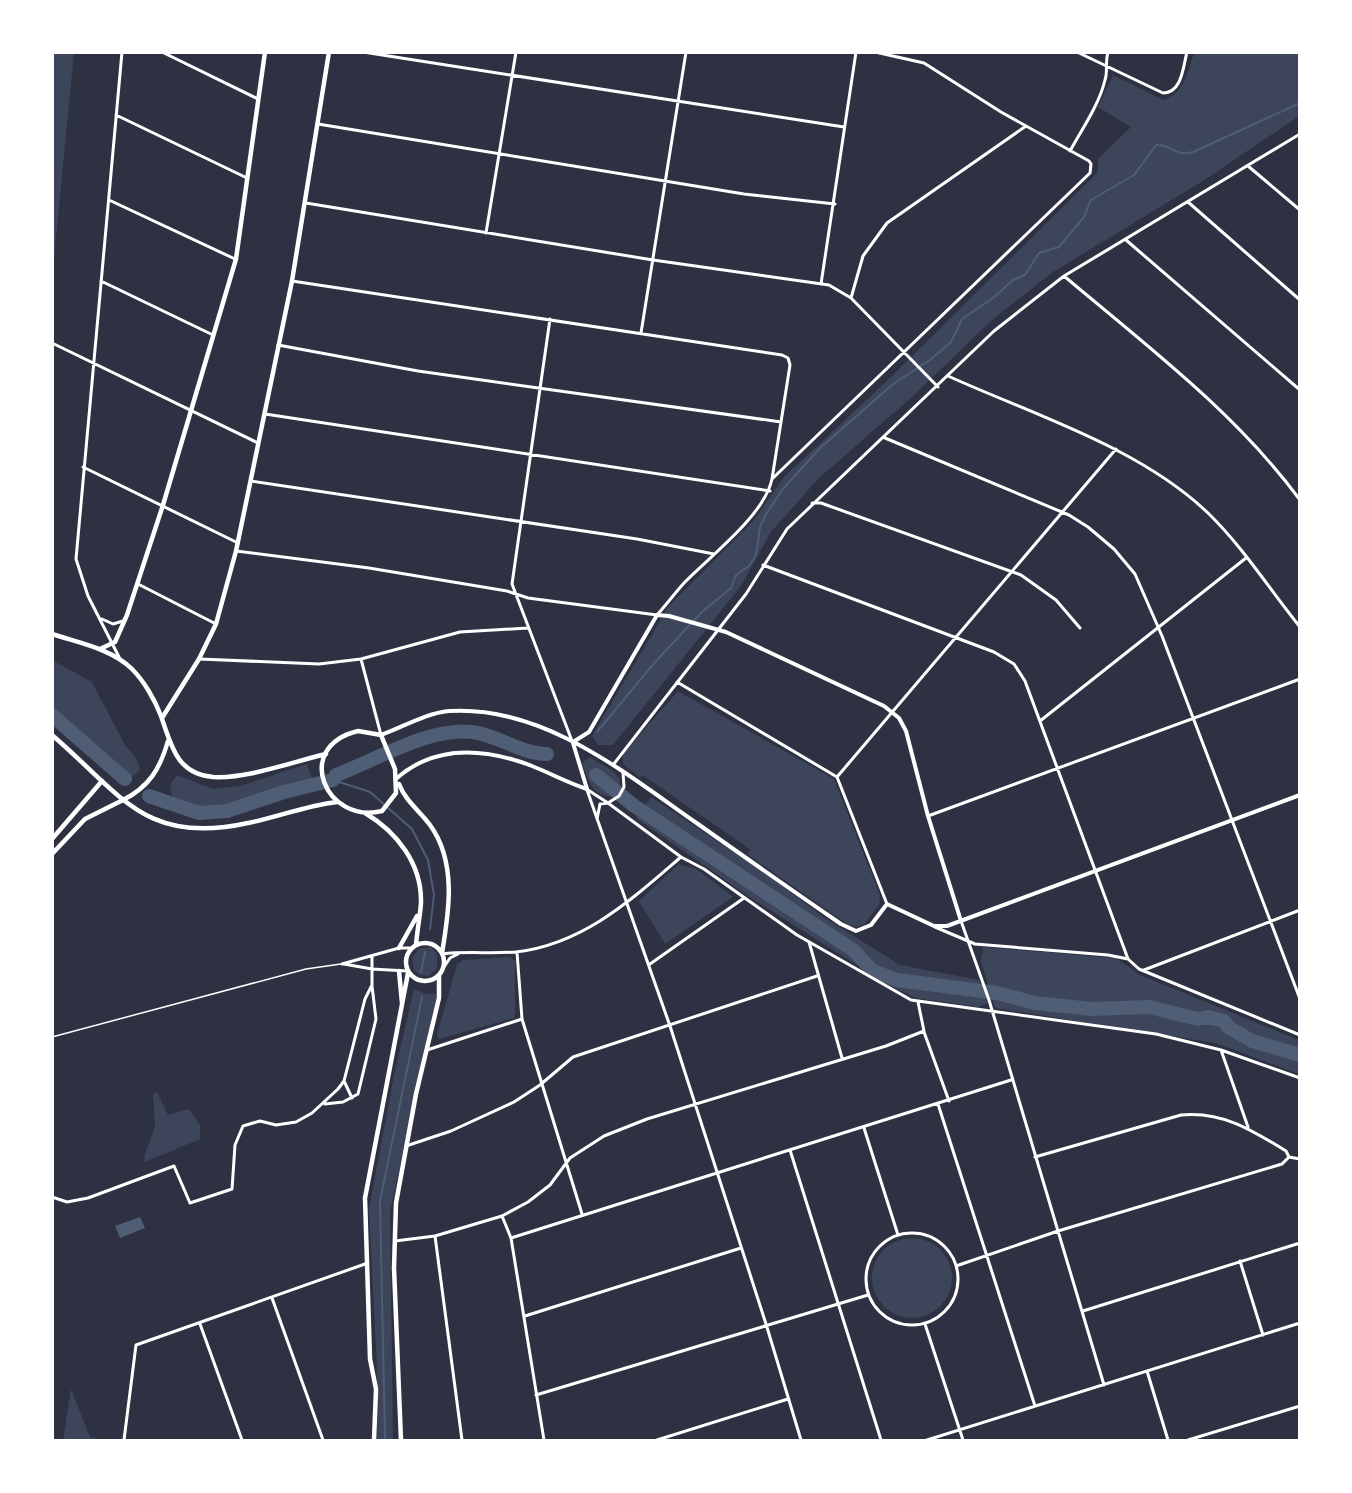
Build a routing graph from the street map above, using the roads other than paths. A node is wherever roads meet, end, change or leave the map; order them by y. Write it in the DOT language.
graph roads {
  1 [pos="122,52"];
  2 [pos="162,52"];
  3 [pos="265,52"];
  4 [pos="329,52"];
  5 [pos="363,52"];
  6 [pos="516,52"];
  7 [pos="686,52"];
  8 [pos="856,52"];
  9 [pos="875,52"];
  10 [pos="1077,52"];
  11 [pos="1108,52"];
  12 [pos="1187,52"];
  13 [pos="1104,65"];
  14 [pos="512,75"];
  15 [pos="259,100"];
  16 [pos="677,103"];
  17 [pos="116,115"];
  18 [pos="318,124"];
  19 [pos="1026,126"];
  20 [pos="844,127"];
  21 [pos="1299,134"];
  22 [pos="1070,152"];
  23 [pos="499,155"];
  24 [pos="1248,166"];
  25 [pos="247,178"];
  26 [pos="665,182"];
  27 [pos="109,200"];
  28 [pos="1188,202"];
  29 [pos="306,203"];
  30 [pos="835,204"];
  31 [pos="1299,210"];
  32 [pos="486,233"];
  33 [pos="1125,240"];
  34 [pos="236,259"];
  35 [pos="653,260"];
  36 [pos="1064,276"];
  37 [pos="292,280"];
  38 [pos="101,281"];
  39 [pos="820,284"];
  40 [pos="851,298"];
  41 [pos="1299,300"];
  42 [pos="550,319"];
  43 [pos="641,333"];
  44 [pos="215,335"];
  45 [pos="52,343"];
  46 [pos="278,345"];
  47 [pos="904,355"];
  48 [pos="93,361"];
  49 [pos="948,376"];
  50 [pos="938,387"];
  51 [pos="541,389"];
  52 [pos="1299,390"];
  53 [pos="192,409"];
  54 [pos="265,414"];
  55 [pos="782,422"];
  56 [pos="885,438"];
  57 [pos="258,443"];
  58 [pos="1116,449"];
  59 [pos="529,455"];
  60 [pos="83,467"];
  61 [pos="772,479"];
  62 [pos="251,481"];
  63 [pos="770,491"];
  64 [pos="1299,500"];
  65 [pos="812,503"];
  66 [pos="163,505"];
  67 [pos="1062,512"];
  68 [pos="520,522"];
  69 [pos="238,543"];
  70 [pos="236,551"];
  71 [pos="714,554"];
  72 [pos="1246,558"];
  73 [pos="763,565"];
  74 [pos="1011,571"];
  75 [pos="138,584"];
  76 [pos="516,596"];
  77 [pos="657,615"];
  78 [pos="100,619"];
  79 [pos="124,621"];
  80 [pos="216,624"];
  81 [pos="1299,627"];
  82 [pos="528,628"];
  83 [pos="1080,628"];
  84 [pos="1159,628"];
  85 [pos="717,629"];
  86 [pos="52,634"];
  87 [pos="956,636"];
  88 [pos="112,645"];
  89 [pos="100,649"];
  90 [pos="120,659"];
  91 [pos="200,659"];
  92 [pos="361,659"];
  93 [pos="1299,679"];
  94 [pos="677,682"];
  95 [pos="891,710"];
  96 [pos="162,718"];
  97 [pos="1191,718"];
  98 [pos="1040,722"];
  99 [pos="52,735"];
  100 [pos="381,735"];
  101 [pos="168,741"];
  102 [pos="573,742"];
  103 [pos="326,754"];
  104 [pos="613,765"];
  105 [pos="1056,768"];
  106 [pos="623,771"];
  107 [pos="837,777"];
  108 [pos="397,778"];
  109 [pos="102,781"];
  110 [pos="587,789"];
  111 [pos="1299,795"];
  112 [pos="123,800"];
  113 [pos="337,802"];
  114 [pos="608,803"];
  115 [pos="363,812"];
  116 [pos="928,816"];
  117 [pos="597,819"];
  118 [pos="1231,820"];
  119 [pos="52,839"];
  120 [pos="52,854"];
  121 [pos="681,857"];
  122 [pos="1094,870"];
  123 [pos="744,898"];
  124 [pos="628,903"];
  125 [pos="887,904"];
  126 [pos="1299,910"];
  127 [pos="420,911"];
  128 [pos="962,921"];
  129 [pos="1270,921"];
  130 [pos="934,926"];
  131 [pos="809,942"];
  132 [pos="970,942"];
  133 [pos="413,946"];
  134 [pos="399,948"];
  135 [pos="517,952"];
  136 [pos="442,953"];
  137 [pos="460,953"];
  138 [pos="372,956"];
  139 [pos="1128,959"];
  140 [pos="342,964"];
  141 [pos="650,964"];
  142 [pos="372,969"];
  143 [pos="399,970"];
  144 [pos="1144,970"];
  145 [pos="408,972"];
  146 [pos="441,973"];
  147 [pos="817,976"];
  148 [pos="372,985"];
  149 [pos="1299,999"];
  150 [pos="918,1002"];
  151 [pos="402,1006"];
  152 [pos="992,1011"];
  153 [pos="522,1019"];
  154 [pos="670,1026"];
  155 [pos="924,1031"];
  156 [pos="1299,1035"];
  157 [pos="52,1037"];
  158 [pos="427,1050"];
  159 [pos="1221,1050"];
  160 [pos="842,1058"];
  161 [pos="1299,1078"];
  162 [pos="1011,1080"];
  163 [pos="344,1082"];
  164 [pos="540,1085"];
  165 [pos="352,1098"];
  166 [pos="949,1101"];
  167 [pos="323,1104"];
  168 [pos="938,1104"];
  169 [pos="696,1105"];
  170 [pos="864,1127"];
  171 [pos="1248,1127"];
  172 [pos="406,1147"];
  173 [pos="790,1150"];
  174 [pos="1035,1157"];
  175 [pos="1290,1158"];
  176 [pos="1299,1159"];
  177 [pos="566,1168"];
  178 [pos="718,1174"];
  179 [pos="52,1197"];
  180 [pos="582,1215"];
  181 [pos="502,1216"];
  182 [pos="1058,1231"];
  183 [pos="898,1235"];
  184 [pos="435,1236"];
  185 [pos="511,1238"];
  186 [pos="395,1241"];
  187 [pos="1299,1243"];
  188 [pos="741,1248"];
  189 [pos="987,1255"];
  190 [pos="1240,1261"];
  191 [pos="365,1264"];
  192 [pos="956,1266"];
  193 [pos="868,1295"];
  194 [pos="272,1298"];
  195 [pos="840,1303"];
  196 [pos="1083,1311"];
  197 [pos="525,1317"];
  198 [pos="200,1323"];
  199 [pos="1299,1323"];
  200 [pos="766,1324"];
  201 [pos="925,1324"];
  202 [pos="1263,1335"];
  203 [pos="1147,1371"];
  204 [pos="1104,1385"];
  205 [pos="536,1395"];
  206 [pos="788,1399"];
  207 [pos="1035,1406"];
  208 [pos="1299,1406"];
  209 [pos="960,1431"];
  210 [pos="124,1440"];
  211 [pos="242,1440"];
  212 [pos="323,1440"];
  213 [pos="374,1440"];
  214 [pos="401,1440"];
  215 [pos="462,1440"];
  216 [pos="544,1440"];
  217 [pos="657,1440"];
  218 [pos="801,1440"];
  219 [pos="881,1440"];
  220 [pos="927,1440"];
  221 [pos="963,1440"];
  222 [pos="1168,1440"];
  223 [pos="1188,1440"];
  1 -- 17 [label="street"];
  2 -- 15 [label="street"];
  3 -- 15 [label="main road"];
  4 -- 18 [label="main road"];
  5 -- 14 [label="street"];
  6 -- 14 [label="street"];
  7 -- 16 [label="street"];
  8 -- 20 [label="street"];
  9 -- 19 [label="street"];
  10 -- 13 [label="street"];
  11 -- 13 [label="street"];
  12 -- 13 [label="street"];
  13 -- 22 [label="street"];
  14 -- 16 [label="street"];
  14 -- 23 [label="street"];
  15 -- 25 [label="main road"];
  16 -- 20 [label="street"];
  16 -- 26 [label="street"];
  17 -- 25 [label="street"];
  17 -- 27 [label="street"];
  18 -- 23 [label="street"];
  18 -- 29 [label="main road"];
  19 -- 22 [label="street"];
  19 -- 40 [label="street"];
  20 -- 30 [label="street"];
  21 -- 24 [label="street"];
  22 -- 47 [label="street"];
  23 -- 26 [label="street"];
  23 -- 32 [label="street"];
  24 -- 28 [label="street"];
  24 -- 31 [label="street"];
  25 -- 34 [label="main road"];
  26 -- 30 [label="street"];
  26 -- 35 [label="street"];
  27 -- 34 [label="street"];
  27 -- 38 [label="street"];
  28 -- 33 [label="street"];
  28 -- 41 [label="street"];
  29 -- 32 [label="street"];
  29 -- 37 [label="main road"];
  30 -- 39 [label="street"];
  32 -- 35 [label="street"];
  33 -- 36 [label="street"];
  33 -- 52 [label="street"];
  34 -- 44 [label="main road"];
  35 -- 39 [label="street"];
  35 -- 43 [label="street"];
  36 -- 49 [label="street"];
  36 -- 64 [label="street"];
  37 -- 42 [label="street"];
  37 -- 46 [label="main road"];
  38 -- 44 [label="street"];
  38 -- 48 [label="street"];
  39 -- 40 [label="street"];
  40 -- 47 [label="street"];
  42 -- 43 [label="street"];
  42 -- 51 [label="street"];
  43 -- 55 [label="street"];
  44 -- 53 [label="main road"];
  45 -- 48 [label="street"];
  46 -- 51 [label="street"];
  46 -- 54 [label="main road"];
  47 -- 50 [label="street"];
  47 -- 61 [label="street"];
  48 -- 53 [label="street"];
  48 -- 60 [label="street"];
  49 -- 50 [label="street"];
  49 -- 58 [label="street"];
  50 -- 56 [label="street"];
  51 -- 55 [label="street"];
  51 -- 59 [label="street"];
  53 -- 57 [label="street"];
  53 -- 66 [label="main road"];
  54 -- 57 [label="main road"];
  54 -- 59 [label="street"];
  55 -- 61 [label="street"];
  56 -- 65 [label="street"];
  56 -- 67 [label="street"];
  57 -- 62 [label="main road"];
  58 -- 67 [label="street"];
  58 -- 72 [label="street"];
  59 -- 63 [label="street"];
  59 -- 68 [label="street"];
  60 -- 66 [label="street"];
  60 -- 78 [label="street"];
  61 -- 63 [label="street"];
  62 -- 68 [label="street"];
  62 -- 69 [label="main road"];
  63 -- 71 [label="street"];
  65 -- 73 [label="street"];
  65 -- 74 [label="street"];
  66 -- 69 [label="street"];
  66 -- 75 [label="main road"];
  67 -- 74 [label="street"];
  67 -- 84 [label="street"];
  68 -- 71 [label="street"];
  68 -- 76 [label="street"];
  69 -- 70 [label="main road"];
  70 -- 76 [label="street"];
  70 -- 80 [label="main road"];
  71 -- 77 [label="street"];
  72 -- 81 [label="street"];
  72 -- 84 [label="street"];
  73 -- 85 [label="street"];
  73 -- 87 [label="street"];
  74 -- 83 [label="street"];
  74 -- 87 [label="street"];
  75 -- 79 [label="main road"];
  75 -- 80 [label="street"];
  76 -- 77 [label="street"];
  76 -- 82 [label="street"];
  77 -- 85 [label="street"];
  77 -- 102 [label="street"];
  78 -- 79 [label="street"];
  78 -- 88 [label="street"];
  79 -- 88 [label="main road"];
  80 -- 91 [label="main road"];
  82 -- 92 [label="street"];
  82 -- 102 [label="street"];
  84 -- 97 [label="street"];
  84 -- 98 [label="street"];
  85 -- 94 [label="street"];
  85 -- 95 [label="street"];
  86 -- 89 [label="main road"];
  87 -- 95 [label="street"];
  87 -- 98 [label="street"];
  88 -- 89 [label="main road"];
  88 -- 90 [label="street"];
  89 -- 90 [label="main road"];
  90 -- 96 [label="main road"];
  91 -- 92 [label="street"];
  91 -- 96 [label="main road"];
  92 -- 100 [label="street"];
  93 -- 97 [label="street"];
  94 -- 104 [label="street"];
  94 -- 107 [label="street"];
  95 -- 107 [label="street"];
  95 -- 116 [label="street"];
  96 -- 101 [label="main road"];
  97 -- 105 [label="street"];
  97 -- 118 [label="street"];
  98 -- 105 [label="street"];
  99 -- 109 [label="main road"];
  100 -- 102 [label="street"];
  100 -- 103 [label="main road"];
  100 -- 108 [label="main road"];
  101 -- 103 [label="main road"];
  101 -- 112 [label="main road"];
  102 -- 104 [label="street"];
  102 -- 110 [label="street"];
  103 -- 113 [label="main road"];
  104 -- 106 [label="street"];
  105 -- 116 [label="street"];
  105 -- 122 [label="street"];
  106 -- 114 [label="street"];
  106 -- 125 [label="street"];
  107 -- 125 [label="street"];
  108 -- 110 [label="street"];
  108 -- 115 [label="main road"];
  108 -- 136 [label="main road"];
  109 -- 112 [label="main road"];
  109 -- 119 [label="main road"];
  110 -- 114 [label="street"];
  110 -- 117 [label="street"];
  111 -- 118 [label="street"];
  112 -- 113 [label="main road"];
  112 -- 120 [label="main road"];
  113 -- 115 [label="main road"];
  114 -- 117 [label="street"];
  114 -- 121 [label="street"];
  115 -- 127 [label="main road"];
  116 -- 128 [label="street"];
  117 -- 124 [label="street"];
  118 -- 122 [label="street"];
  118 -- 129 [label="street"];
  121 -- 123 [label="street"];
  121 -- 124 [label="street"];
  122 -- 128 [label="street"];
  122 -- 139 [label="street"];
  123 -- 131 [label="street"];
  123 -- 141 [label="street"];
  124 -- 135 [label="street"];
  124 -- 141 [label="street"];
  125 -- 130 [label="street"];
  126 -- 129 [label="street"];
  127 -- 133 [label="main road"];
  127 -- 134 [label="main road"];
  128 -- 130 [label="street"];
  128 -- 132 [label="street"];
  129 -- 144 [label="street"];
  129 -- 149 [label="street"];
  130 -- 132 [label="street"];
  131 -- 147 [label="street"];
  131 -- 150 [label="street"];
  132 -- 139 [label="street"];
  132 -- 152 [label="street"];
  133 -- 134 [label="street"];
  133 -- 136 [label="main road"];
  133 -- 145 [label="main road"];
  134 -- 138 [label="street"];
  135 -- 137 [label="street"];
  135 -- 153 [label="street"];
  136 -- 137 [label="street"];
  136 -- 146 [label="main road"];
  137 -- 146 [label="street"];
  138 -- 140 [label="street"];
  138 -- 142 [label="street"];
  139 -- 144 [label="street"];
  140 -- 142 [label="street"];
  140 -- 157 [label="lane"];
  141 -- 154 [label="street"];
  142 -- 143 [label="street"];
  142 -- 148 [label="street"];
  143 -- 145 [label="street"];
  143 -- 151 [label="main road"];
  144 -- 156 [label="street"];
  145 -- 146 [label="main road"];
  145 -- 151 [label="main road"];
  146 -- 158 [label="main road"];
  147 -- 154 [label="street"];
  147 -- 160 [label="street"];
  148 -- 163 [label="street"];
  148 -- 165 [label="street"];
  150 -- 152 [label="street"];
  150 -- 155 [label="street"];
  151 -- 191 [label="main road"];
  152 -- 159 [label="street"];
  152 -- 162 [label="street"];
  153 -- 158 [label="street"];
  153 -- 164 [label="street"];
  154 -- 164 [label="street"];
  154 -- 169 [label="street"];
  155 -- 160 [label="street"];
  155 -- 166 [label="street"];
  158 -- 172 [label="main road"];
  159 -- 161 [label="street"];
  159 -- 171 [label="street"];
  160 -- 169 [label="street"];
  162 -- 166 [label="street"];
  162 -- 174 [label="street"];
  163 -- 165 [label="street"];
  163 -- 167 [label="street"];
  164 -- 172 [label="street"];
  164 -- 177 [label="street"];
  165 -- 167 [label="street"];
  166 -- 168 [label="street"];
  167 -- 179 [label="street"];
  168 -- 170 [label="street"];
  168 -- 189 [label="street"];
  169 -- 177 [label="street"];
  169 -- 178 [label="street"];
  170 -- 173 [label="street"];
  170 -- 183 [label="street"];
  171 -- 174 [label="street"];
  171 -- 175 [label="street"];
  172 -- 186 [label="main road"];
  173 -- 178 [label="street"];
  173 -- 195 [label="street"];
  174 -- 182 [label="street"];
  175 -- 176 [label="street"];
  175 -- 182 [label="street"];
  177 -- 180 [label="street"];
  177 -- 181 [label="street"];
  178 -- 180 [label="street"];
  178 -- 188 [label="street"];
  180 -- 185 [label="street"];
  181 -- 184 [label="street"];
  181 -- 185 [label="street"];
  182 -- 189 [label="street"];
  182 -- 196 [label="street"];
  183 -- 192 [label="street"];
  183 -- 193 [label="street"];
  184 -- 186 [label="street"];
  184 -- 215 [label="street"];
  185 -- 197 [label="street"];
  186 -- 214 [label="main road"];
  187 -- 190 [label="street"];
  188 -- 197 [label="street"];
  188 -- 200 [label="street"];
  189 -- 192 [label="street"];
  189 -- 207 [label="street"];
  190 -- 196 [label="street"];
  190 -- 202 [label="street"];
  191 -- 194 [label="street"];
  191 -- 213 [label="main road"];
  192 -- 201 [label="street"];
  193 -- 195 [label="street"];
  193 -- 201 [label="street"];
  194 -- 198 [label="street"];
  194 -- 212 [label="street"];
  195 -- 200 [label="street"];
  195 -- 219 [label="street"];
  196 -- 204 [label="street"];
  197 -- 205 [label="street"];
  198 -- 210 [label="street"];
  198 -- 211 [label="street"];
  199 -- 202 [label="street"];
  200 -- 205 [label="street"];
  200 -- 206 [label="street"];
  201 -- 209 [label="street"];
  202 -- 203 [label="street"];
  203 -- 204 [label="street"];
  203 -- 222 [label="street"];
  204 -- 207 [label="street"];
  205 -- 216 [label="street"];
  206 -- 217 [label="street"];
  206 -- 218 [label="street"];
  207 -- 209 [label="street"];
  208 -- 223 [label="street"];
  209 -- 220 [label="street"];
  209 -- 221 [label="street"];
}
